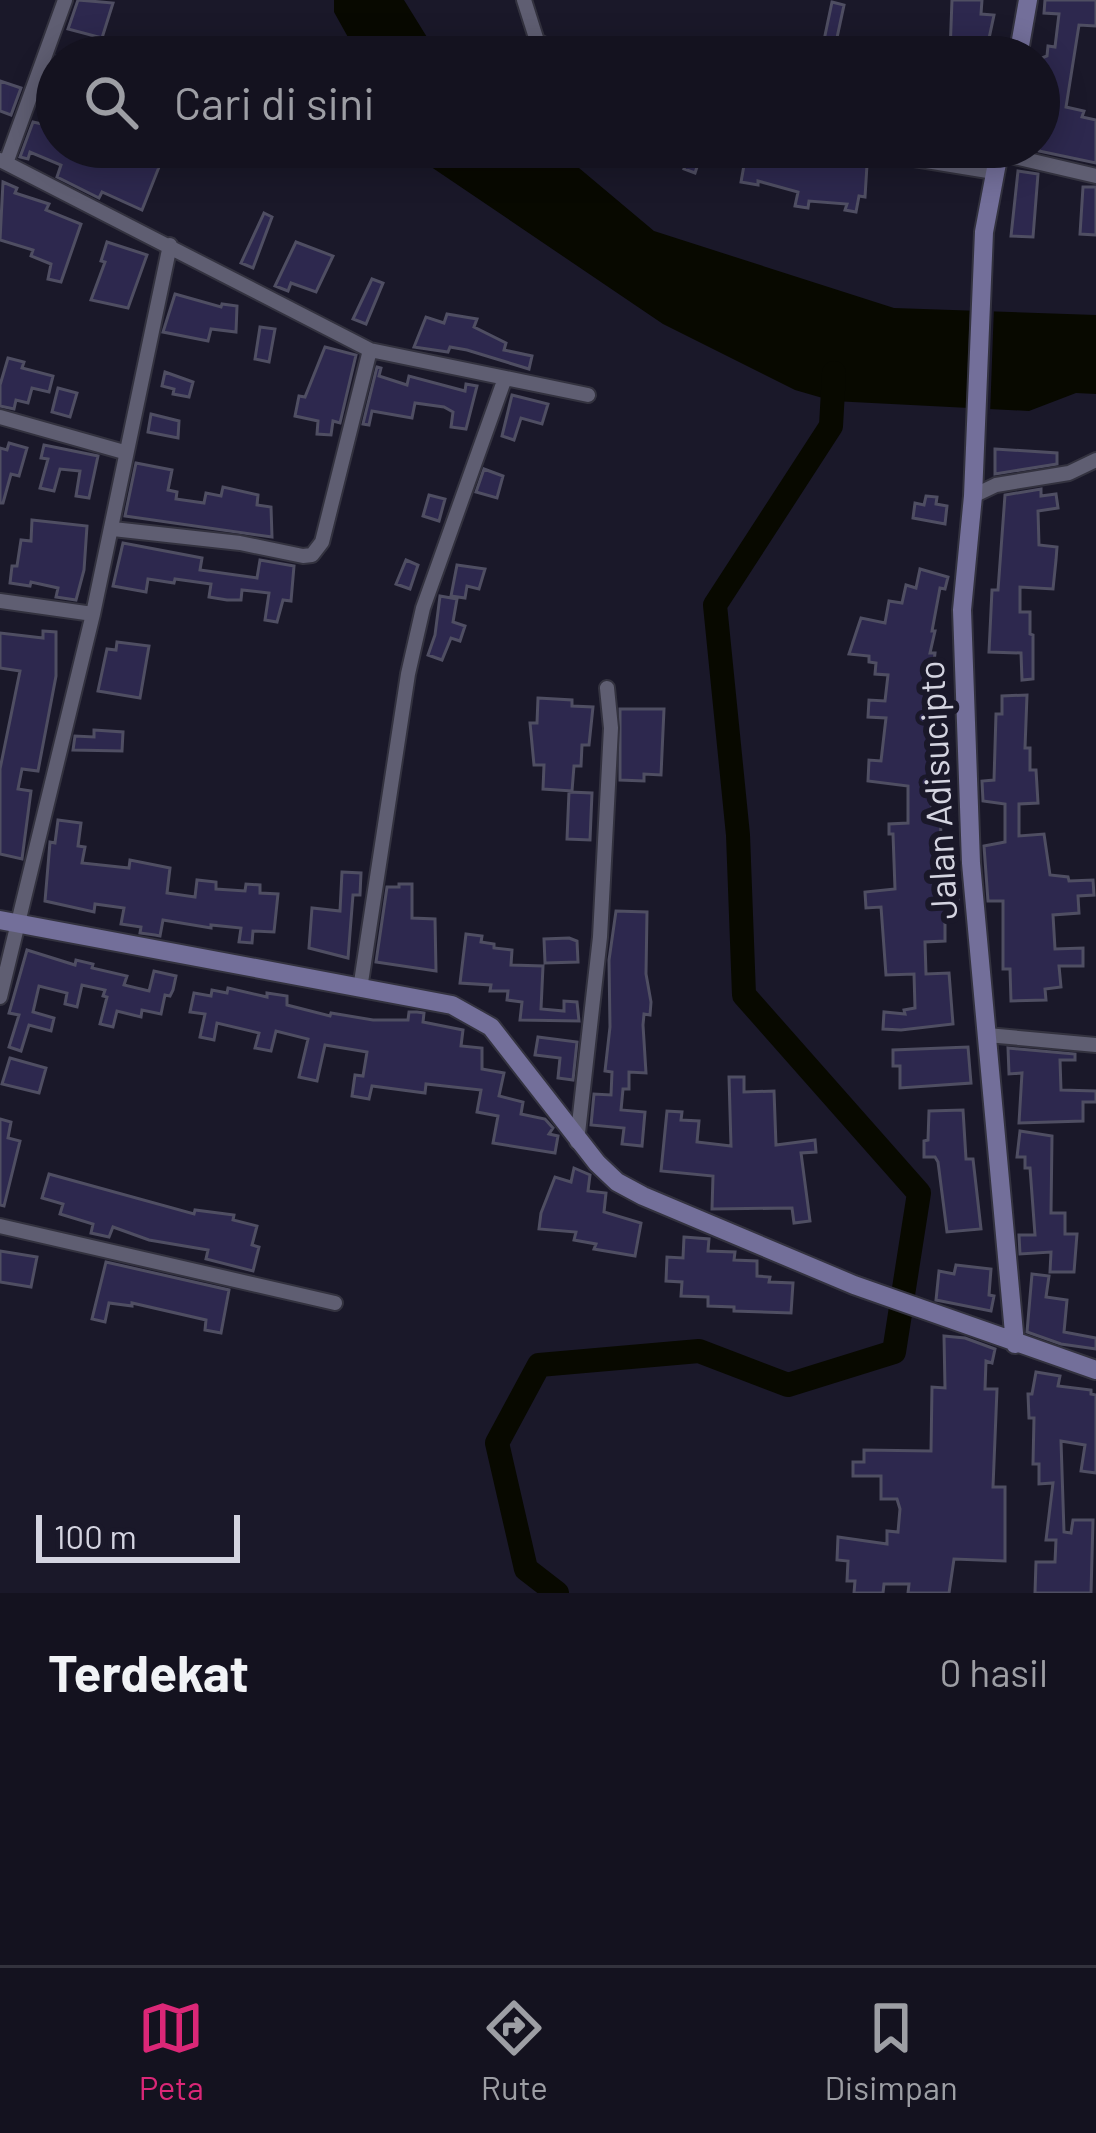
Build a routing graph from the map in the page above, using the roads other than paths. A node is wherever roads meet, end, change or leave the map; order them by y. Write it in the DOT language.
graph roads {
  1 [pos="65,0"];
  2 [pos="524,0"];
  3 [pos="1028,0"];
  4 [pos="51,36"];
  5 [pos="536,36"];
  6 [pos="1022,36"];
  7 [pos="36,76"];
  8 [pos="3,162"];
  9 [pos="995,168"];
  10 [pos="1052,168"];
  11 [pos="1096,176"];
  12 [pos="170,245"];
  13 [pos="370,350"];
  14 [pos="505,378"];
  15 [pos="588,395"];
  16 [pos="0,417"];
  17 [pos="124,452"];
  18 [pos="1096,460"];
  19 [pos="974,492"];
  20 [pos="112,529"];
  21 [pos="0,601"];
  22 [pos="93,614"];
  23 [pos="607,688"];
  24 [pos="10,922"];
  25 [pos="360,989"];
  26 [pos="0,997"];
  27 [pos="987,1035"];
  28 [pos="1096,1045"];
  29 [pos="578,1142"];
  30 [pos="0,1226"];
  31 [pos="335,1303"];
  32 [pos="1015,1344"];
  33 [pos="1096,1370"];
  1 -- 4 [label="street"];
  2 -- 5 [label="street"];
  3 -- 6 [label="main road"];
  7 -- 8 [label="street"];
  8 -- 12 [label="street"];
  9 -- 19 [label="main road, Jalan Adisucipto"];
  10 -- 11 [label="street"];
  12 -- 13 [label="street"];
  12 -- 17 [label="street"];
  13 -- 14 [label="street"];
  13 -- 20 [label="street"];
  14 -- 15 [label="street"];
  14 -- 25 [label="street"];
  16 -- 17 [label="street"];
  17 -- 20 [label="street"];
  18 -- 19 [label="street"];
  19 -- 27 [label="main road, Jalan Adisucipto"];
  20 -- 22 [label="street"];
  21 -- 22 [label="street"];
  22 -- 24 [label="street"];
  23 -- 29 [label="street"];
  24 -- 25 [label="main road"];
  24 -- 26 [label="street"];
  25 -- 29 [label="main road"];
  27 -- 28 [label="street"];
  27 -- 32 [label="main road, Jalan Adisucipto"];
  29 -- 32 [label="main road"];
  30 -- 31 [label="street"];
  32 -- 33 [label="main road"];
}
